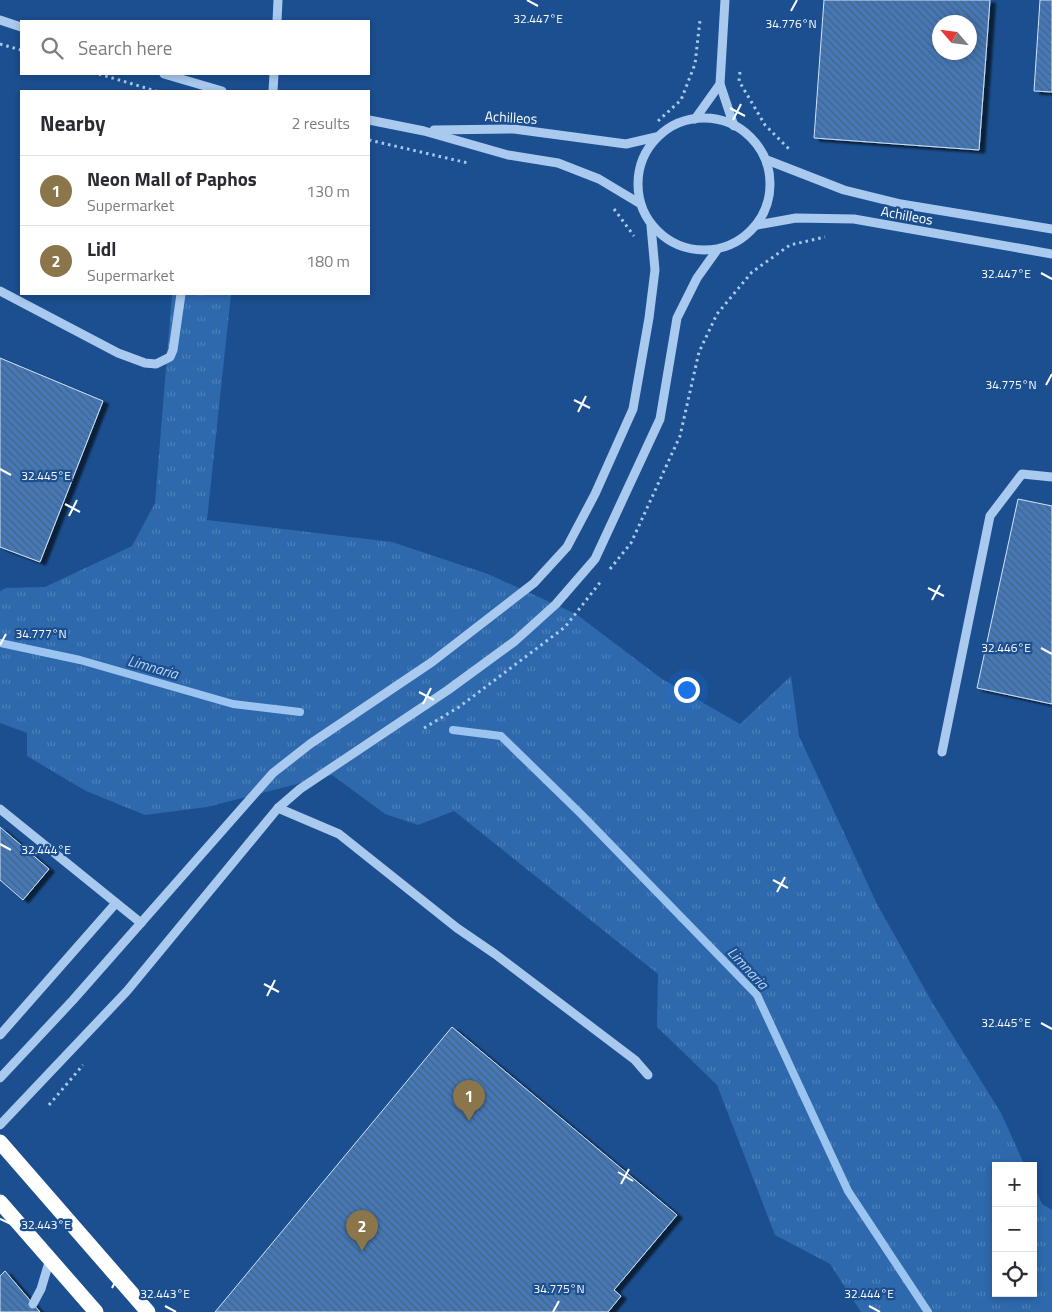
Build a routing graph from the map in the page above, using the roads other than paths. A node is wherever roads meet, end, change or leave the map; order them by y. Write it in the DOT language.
graph roads {
  1 [pos="278,0"];
  2 [pos="725,0"];
  3 [pos="0,20"];
  4 [pos="277,20"];
  5 [pos="20,27"];
  6 [pos="167,75"];
  7 [pos="274,75"];
  8 [pos="720,84"];
  9 [pos="207,90"];
  10 [pos="273,90"];
  11 [pos="695,119"];
  12 [pos="370,120"];
  13 [pos="734,126"];
  14 [pos="424,131"];
  15 [pos="656,137"];
  16 [pos="767,160"];
  17 [pos="639,203"];
  18 [pos="757,225"];
  19 [pos="651,226"];
  20 [pos="1052,229"];
  21 [pos="716,250"];
  22 [pos="1052,254"];
  23 [pos="0,291"];
  24 [pos="181,295"];
  25 [pos="1052,477"];
  26 [pos="942,752"];
  27 [pos="278,808"];
  28 [pos="0,809"];
  29 [pos="116,904"];
  30 [pos="141,923"];
  31 [pos="0,1035"];
  32 [pos="648,1075"];
  33 [pos="0,1078"];
  34 [pos="0,1125"];
  35 [pos="0,1142"];
  36 [pos="0,1202"];
  37 [pos="50,1259"];
  38 [pos="34,1304"];
  39 [pos="96,1312"];
  40 [pos="148,1312"];
  1 -- 4 [label="street"];
  2 -- 8 [label="street"];
  3 -- 5 [label="street"];
  6 -- 9 [label="street"];
  7 -- 10 [label="street"];
  8 -- 11 [label="street"];
  8 -- 13 [label="street"];
  11 -- 13 [label="street"];
  11 -- 15 [label="street"];
  12 -- 14 [label="street, Achilleos"];
  13 -- 16 [label="street"];
  14 -- 15 [label="street, Achilleos"];
  14 -- 17 [label="street, Achilleos"];
  15 -- 17 [label="street"];
  16 -- 18 [label="street"];
  16 -- 20 [label="street, Achilleos"];
  17 -- 19 [label="street"];
  18 -- 21 [label="street"];
  18 -- 22 [label="street, Achilleos"];
  19 -- 21 [label="street"];
  19 -- 30 [label="street"];
  21 -- 27 [label="street"];
  23 -- 24 [label="street"];
  25 -- 26 [label="street"];
  27 -- 32 [label="street"];
  27 -- 34 [label="street"];
  28 -- 29 [label="street"];
  29 -- 30 [label="street"];
  29 -- 31 [label="street"];
  30 -- 33 [label="street"];
  35 -- 40 [label="highway"];
  36 -- 37 [label="highway"];
  37 -- 38 [label="street"];
  37 -- 39 [label="highway"];
}
